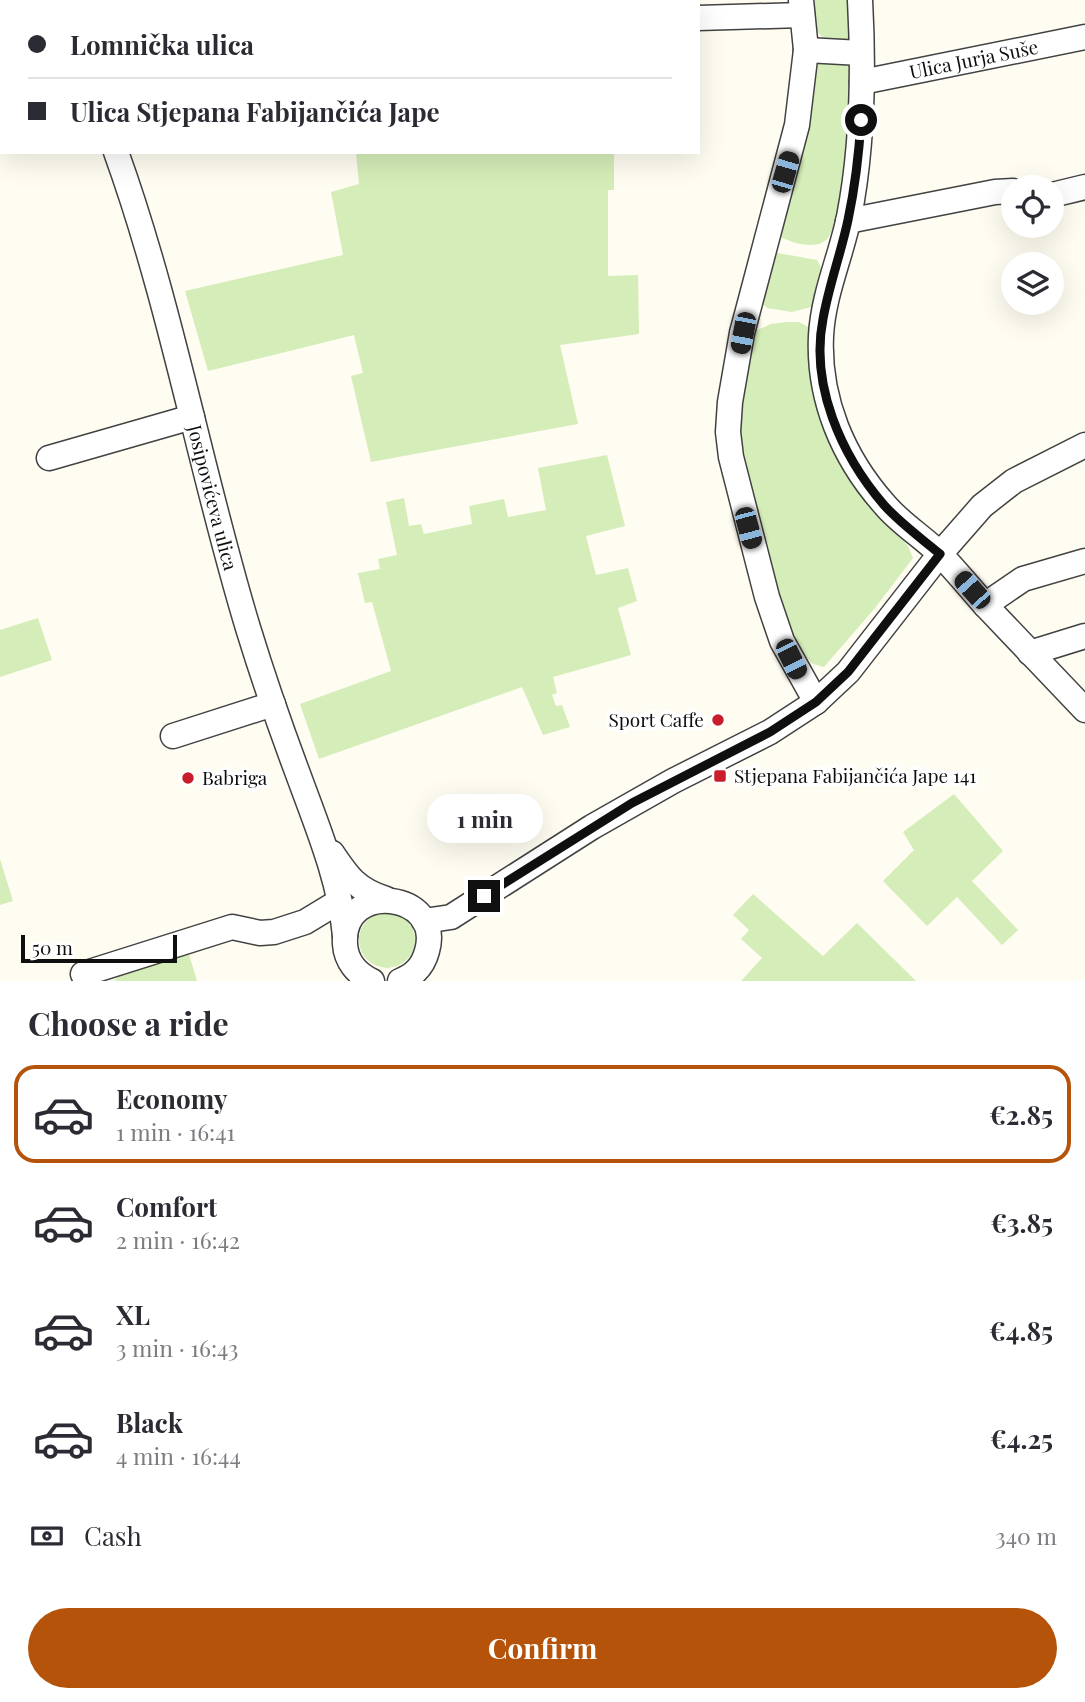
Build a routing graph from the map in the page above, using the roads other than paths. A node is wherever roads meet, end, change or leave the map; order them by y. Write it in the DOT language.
graph roads {
  1 [pos="860,0"];
  2 [pos="801,7"];
  3 [pos="700,18"];
  4 [pos="1085,37"];
  5 [pos="806,50"];
  6 [pos="861,53"];
  7 [pos="862,82"];
  8 [pos="117,154"];
  9 [pos="1085,187"];
  10 [pos="1001,192"];
  11 [pos="1064,192"];
  12 [pos="848,221"];
  13 [pos="192,417"];
  14 [pos="1085,445"];
  15 [pos="48,458"];
  16 [pos="940,554"];
  17 [pos="1085,561"];
  18 [pos="985,605"];
  19 [pos="1085,636"];
  20 [pos="1030,653"];
  21 [pos="816,702"];
  22 [pos="273,704"];
  23 [pos="1085,710"];
  24 [pos="173,736"];
  25 [pos="321,838"];
  26 [pos="386,899"];
  27 [pos="338,902"];
  28 [pos="424,921"];
  29 [pos="345,936"];
  30 [pos="83,974"];
  31 [pos="416,977"];
  32 [pos="372,981"];
  1 -- 6 [label="street"];
  2 -- 3 [label="street"];
  2 -- 5 [label="street"];
  4 -- 7 [label="street, Ulica Jurja Suše"];
  5 -- 6 [label="street"];
  5 -- 21 [label="street"];
  6 -- 7 [label="street"];
  7 -- 12 [label="street"];
  8 -- 13 [label="street, Josipovićeva ulica"];
  9 -- 11 [label="street"];
  10 -- 12 [label="street"];
  12 -- 16 [label="street"];
  13 -- 15 [label="street"];
  13 -- 22 [label="street, Josipovićeva ulica"];
  14 -- 16 [label="street"];
  16 -- 18 [label="street"];
  16 -- 21 [label="street"];
  17 -- 18 [label="street"];
  18 -- 20 [label="street"];
  19 -- 20 [label="street"];
  20 -- 23 [label="street"];
  21 -- 28 [label="street"];
  22 -- 24 [label="street"];
  22 -- 25 [label="street, Josipovićeva ulica"];
  25 -- 26 [label="street, Josipovićeva ulica"];
  25 -- 27 [label="street, Josipovićeva ulica"];
  26 -- 28 [label="street, Josipovićeva ulica"];
  26 -- 29 [label="street"];
  27 -- 29 [label="street, Josipovićeva ulica"];
  27 -- 30 [label="street"];
  28 -- 31 [label="street"];
  29 -- 32 [label="street, Josipovićeva ulica"];
}
